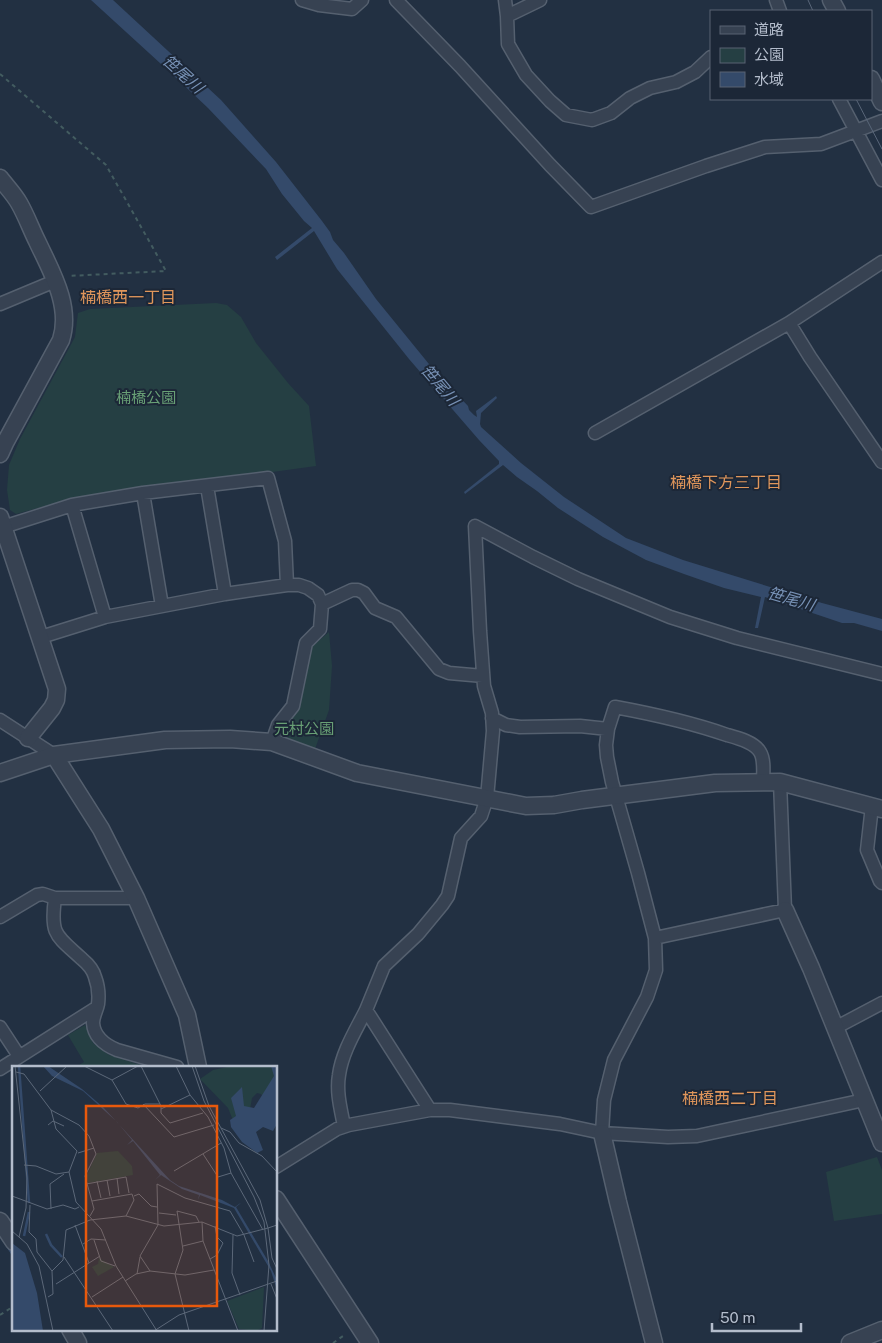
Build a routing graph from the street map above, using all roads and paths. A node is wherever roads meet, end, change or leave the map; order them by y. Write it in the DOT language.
graph roads {
  1 [pos="302,0"];
  2 [pos="362,0"];
  3 [pos="396,0"];
  4 [pos="506,0"];
  5 [pos="540,0"];
  6 [pos="507,16"];
  7 [pos="710,58"];
  8 [pos="0,74"];
  9 [pos="872,81"];
  10 [pos="840,100"];
  11 [pos="882,102"];
  12 [pos="882,121"];
  13 [pos="856,132"];
  14 [pos="0,178"];
  15 [pos="882,180"];
  16 [pos="882,262"];
  17 [pos="54,279"];
  18 [pos="0,304"];
  19 [pos="789,323"];
  20 [pos="595,433"];
  21 [pos="0,454"];
  22 [pos="882,462"];
  23 [pos="206,486"];
  24 [pos="143,494"];
  25 [pos="72,505"];
  26 [pos="1,522"];
  27 [pos="287,585"];
  28 [pos="225,594"];
  29 [pos="322,604"];
  30 [pos="162,606"];
  31 [pos="104,617"];
  32 [pos="41,637"];
  33 [pos="882,674"];
  34 [pos="484,676"];
  35 [pos="492,718"];
  36 [pos="0,720"];
  37 [pos="608,730"];
  38 [pos="28,738"];
  39 [pos="272,742"];
  40 [pos="54,755"];
  41 [pos="0,773"];
  42 [pos="763,782"];
  43 [pos="780,782"];
  44 [pos="616,795"];
  45 [pos="487,798"];
  46 [pos="877,807"];
  47 [pos="882,883"];
  48 [pos="55,898"];
  49 [pos="136,898"];
  50 [pos="785,910"];
  51 [pos="0,917"];
  52 [pos="655,938"];
  53 [pos="882,1003"];
  54 [pos="96,1008"];
  55 [pos="366,1010"];
  56 [pos="0,1027"];
  57 [pos="835,1028"];
  58 [pos="19,1056"];
  59 [pos="173,1066"];
  60 [pos="198,1066"];
  61 [pos="0,1069"];
  62 [pos="864,1100"];
  63 [pos="430,1110"];
  64 [pos="344,1126"];
  65 [pos="602,1133"];
  66 [pos="882,1144"];
  67 [pos="278,1166"];
  68 [pos="278,1202"];
  69 [pos="0,1221"];
  70 [pos="12,1239"];
  71 [pos="12,1307"];
  72 [pos="0,1315"];
  73 [pos="359,1326"];
  74 [pos="71,1330"];
  75 [pos="882,1330"];
  76 [pos="78,1343"];
  77 [pos="332,1343"];
  78 [pos="370,1343"];
  79 [pos="654,1343"];
  80 [pos="850,1343"];
  1 -- 2 [label="street"];
  3 -- 13 [label="street"];
  4 -- 6 [label="street"];
  5 -- 6 [label="street"];
  6 -- 7 [label="street"];
  8 -- 17 [label="path"];
  9 -- 11 [label="street"];
  10 -- 13 [label="street"];
  12 -- 13 [label="street"];
  13 -- 15 [label="street"];
  14 -- 17 [label="street"];
  16 -- 19 [label="street"];
  17 -- 18 [label="street"];
  17 -- 21 [label="street"];
  19 -- 20 [label="street"];
  19 -- 22 [label="street"];
  23 -- 24 [label="street"];
  23 -- 27 [label="street"];
  23 -- 28 [label="street"];
  24 -- 25 [label="street"];
  24 -- 30 [label="street"];
  25 -- 26 [label="street"];
  25 -- 31 [label="street"];
  26 -- 32 [label="street"];
  27 -- 28 [label="street"];
  27 -- 29 [label="street"];
  28 -- 30 [label="street"];
  29 -- 34 [label="street"];
  29 -- 39 [label="street"];
  30 -- 31 [label="street"];
  31 -- 32 [label="street"];
  32 -- 38 [label="street"];
  33 -- 34 [label="street"];
  34 -- 35 [label="street"];
  35 -- 37 [label="street"];
  35 -- 45 [label="street"];
  36 -- 38 [label="street"];
  37 -- 42 [label="street"];
  37 -- 44 [label="street"];
  38 -- 40 [label="street"];
  39 -- 40 [label="street"];
  39 -- 45 [label="street"];
  40 -- 41 [label="street"];
  40 -- 49 [label="street"];
  42 -- 43 [label="street"];
  42 -- 44 [label="street"];
  43 -- 46 [label="street"];
  43 -- 50 [label="street"];
  44 -- 45 [label="street"];
  44 -- 52 [label="street"];
  45 -- 55 [label="street"];
  46 -- 47 [label="street"];
  48 -- 49 [label="street"];
  48 -- 51 [label="street"];
  48 -- 54 [label="street"];
  49 -- 60 [label="street"];
  50 -- 52 [label="street"];
  50 -- 57 [label="street"];
  52 -- 65 [label="street"];
  53 -- 57 [label="street"];
  54 -- 58 [label="street"];
  54 -- 59 [label="street"];
  55 -- 63 [label="street"];
  55 -- 64 [label="street"];
  56 -- 58 [label="street"];
  57 -- 62 [label="street"];
  58 -- 61 [label="street"];
  62 -- 65 [label="street"];
  62 -- 66 [label="street"];
  63 -- 64 [label="street"];
  63 -- 65 [label="street"];
  64 -- 67 [label="street"];
  65 -- 79 [label="street"];
  68 -- 73 [label="street"];
  69 -- 70 [label="street"];
  71 -- 72 [label="path"];
  73 -- 77 [label="path"];
  73 -- 78 [label="street"];
  74 -- 76 [label="street"];
  75 -- 80 [label="street"];
}
